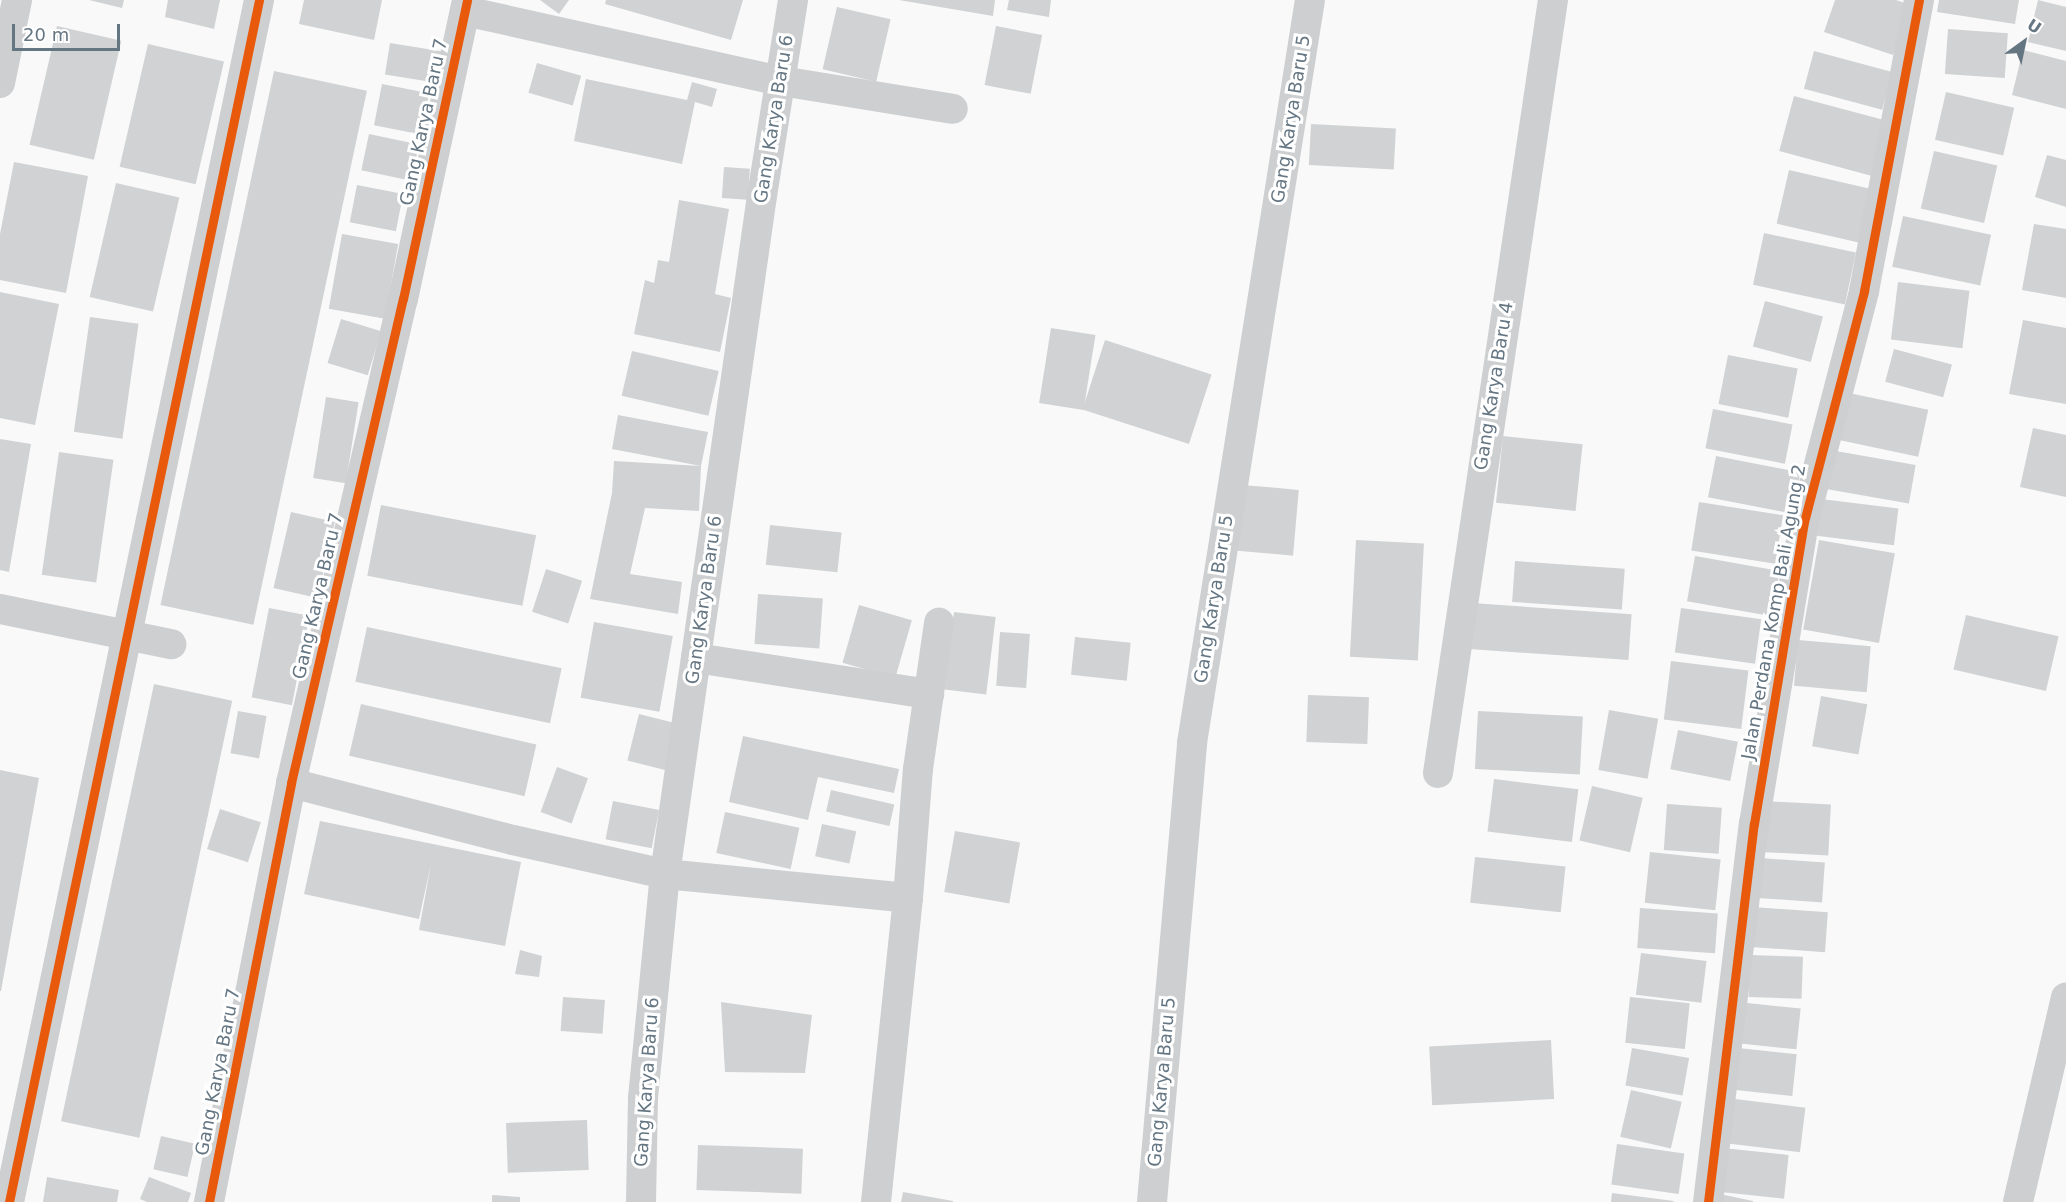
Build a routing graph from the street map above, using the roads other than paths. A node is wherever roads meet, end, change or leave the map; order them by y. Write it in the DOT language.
graph roads {
  1 [pos="17,0"];
  2 [pos="259,0"];
  3 [pos="793,0"];
  4 [pos="1310,0"];
  5 [pos="1553,0"];
  6 [pos="1919,0"];
  7 [pos="466,5"];
  8 [pos="781,81"];
  9 [pos="0,83"];
  10 [pos="953,109"];
  11 [pos="0,609"];
  12 [pos="939,623"];
  13 [pos="128,636"];
  14 [pos="171,644"];
  15 [pos="696,658"];
  16 [pos="929,694"];
  17 [pos="1438,773"];
  18 [pos="291,783"];
  19 [pos="665,874"];
  20 [pos="908,898"];
  21 [pos="2066,998"];
  22 [pos="9,1202"];
  23 [pos="209,1202"];
  24 [pos="641,1202"];
  25 [pos="876,1202"];
  26 [pos="1152,1202"];
  27 [pos="1708,1202"];
  28 [pos="2018,1202"];
  1 -- 9 [label="street"];
  2 -- 13 [label="street"];
  3 -- 8 [label="street, Gang Karya Baru 6"];
  4 -- 26 [label="street, Gang Karya Baru 5"];
  5 -- 17 [label="street, Gang Karya Baru 4"];
  6 -- 27 [label="street, Jalan Perdana Komp Bali Agung 2"];
  7 -- 8 [label="street"];
  7 -- 18 [label="street, Gang Karya Baru 7"];
  8 -- 10 [label="street"];
  8 -- 15 [label="street, Gang Karya Baru 6"];
  11 -- 13 [label="street"];
  12 -- 16 [label="street"];
  13 -- 14 [label="street"];
  13 -- 22 [label="street"];
  15 -- 16 [label="street"];
  15 -- 19 [label="street, Gang Karya Baru 6"];
  16 -- 20 [label="street"];
  18 -- 19 [label="street"];
  18 -- 23 [label="street, Gang Karya Baru 7"];
  19 -- 20 [label="street"];
  19 -- 24 [label="street, Gang Karya Baru 6"];
  20 -- 25 [label="street"];
  21 -- 28 [label="street"];
}
